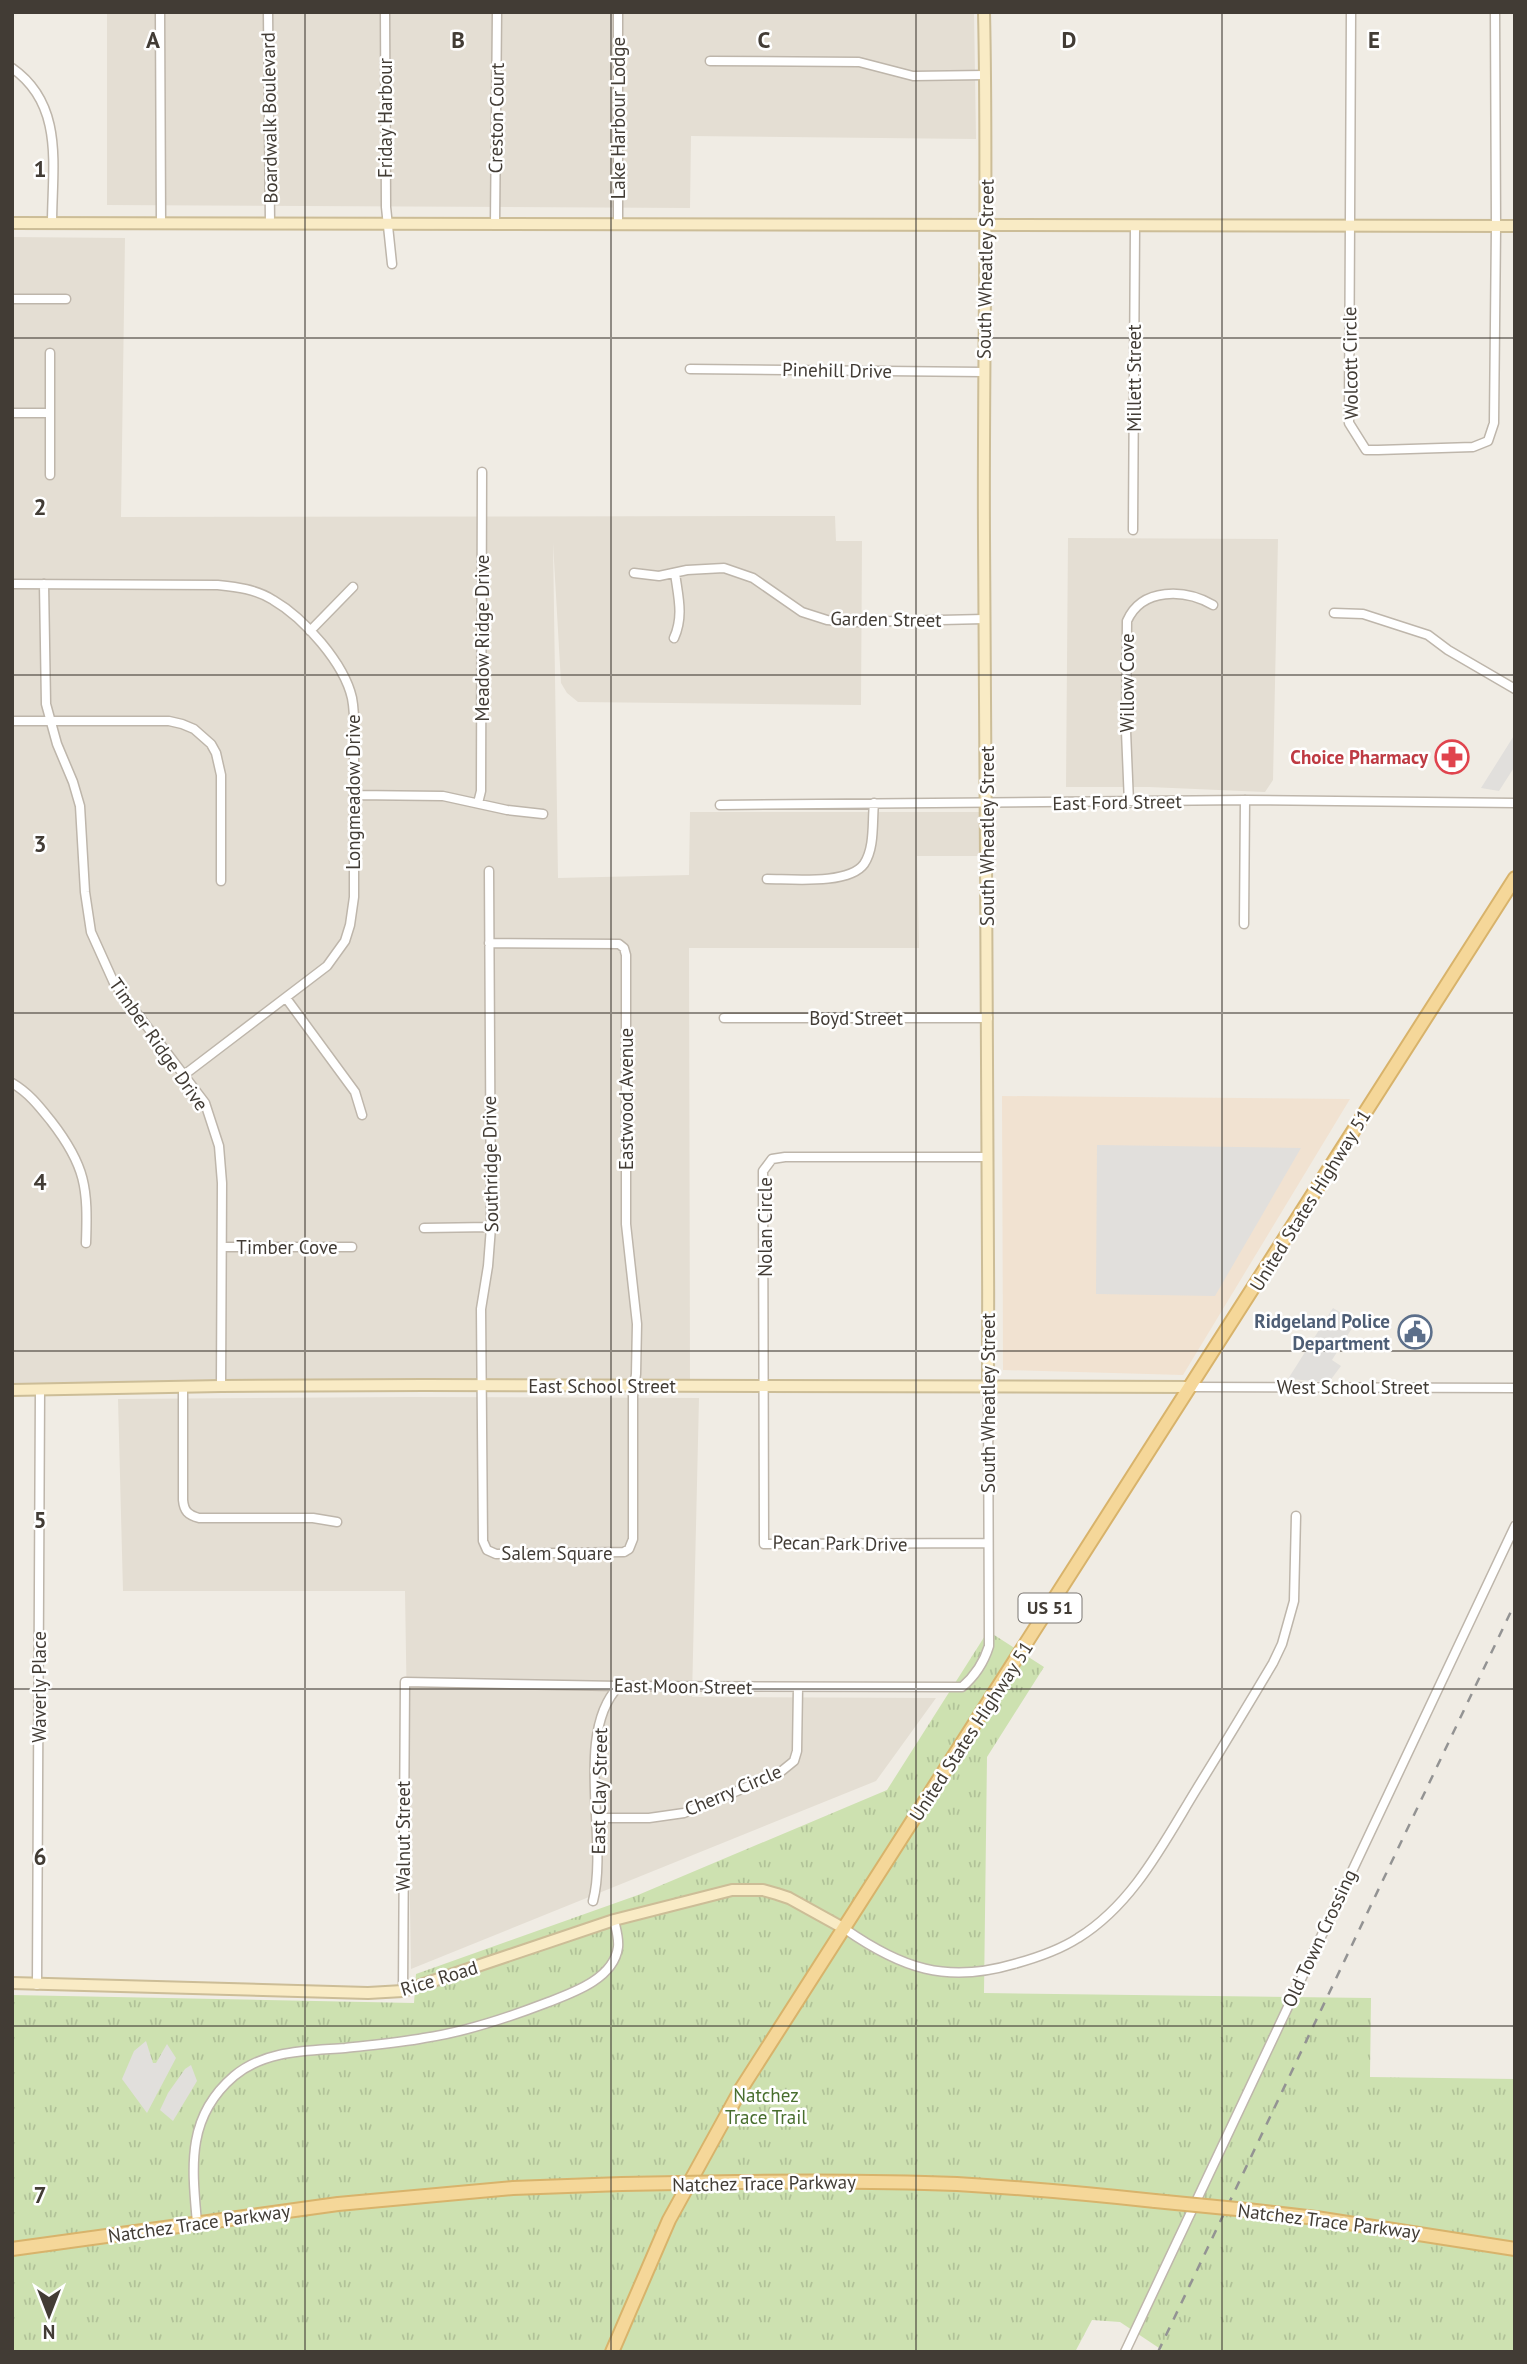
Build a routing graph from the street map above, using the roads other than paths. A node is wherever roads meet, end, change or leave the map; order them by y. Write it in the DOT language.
graph roads {
  1 [pos="160,12"];
  2 [pos="268,12"];
  3 [pos="385,12"];
  4 [pos="497,12"];
  5 [pos="618,12"];
  6 [pos="984,12"];
  7 [pos="1351,12"];
  8 [pos="1494,12"];
  9 [pos="710,61"];
  10 [pos="12,68"];
  11 [pos="985,75"];
  12 [pos="12,223"];
  13 [pos="52,224"];
  14 [pos="161,224"];
  15 [pos="270,224"];
  16 [pos="387,224"];
  17 [pos="495,225"];
  18 [pos="618,225"];
  19 [pos="986,226"];
  20 [pos="1515,226"];
  21 [pos="1135,227"];
  22 [pos="1349,227"];
  23 [pos="1496,227"];
  24 [pos="392,264"];
  25 [pos="12,299"];
  26 [pos="66,299"];
  27 [pos="50,353"];
  28 [pos="690,369"];
  29 [pos="984,372"];
  30 [pos="12,413"];
  31 [pos="50,413"];
  32 [pos="482,472"];
  33 [pos="50,475"];
  34 [pos="1133,530"];
  35 [pos="634,573"];
  36 [pos="675,573"];
  37 [pos="12,584"];
  38 [pos="44,584"];
  39 [pos="353,587"];
  40 [pos="1213,605"];
  41 [pos="1334,612"];
  42 [pos="984,618"];
  43 [pos="310,631"];
  44 [pos="674,638"];
  45 [pos="1515,689"];
  46 [pos="49,720"];
  47 [pos="12,721"];
  48 [pos="354,795"];
  49 [pos="1245,800"];
  50 [pos="478,803"];
  51 [pos="874,803"];
  52 [pos="1129,803"];
  53 [pos="1515,803"];
  54 [pos="987,804"];
  55 [pos="720,805"];
  56 [pos="544,814"];
  57 [pos="489,871"];
  58 [pos="1515,878"];
  59 [pos="767,879"];
  60 [pos="221,881"];
  61 [pos="1244,924"];
  62 [pos="489,943"];
  63 [pos="286,998"];
  64 [pos="724,1018"];
  65 [pos="989,1018"];
  66 [pos="184,1075"];
  67 [pos="12,1083"];
  68 [pos="362,1115"];
  69 [pos="988,1157"];
  70 [pos="491,1227"];
  71 [pos="424,1228"];
  72 [pos="86,1243"];
  73 [pos="222,1247"];
  74 [pos="352,1247"];
  75 [pos="481,1385"];
  76 [pos="221,1386"];
  77 [pos="635,1386"];
  78 [pos="765,1386"];
  79 [pos="988,1386"];
  80 [pos="183,1387"];
  81 [pos="1191,1387"];
  82 [pos="1515,1388"];
  83 [pos="12,1390"];
  84 [pos="40,1390"];
  85 [pos="1296,1516"];
  86 [pos="337,1522"];
  87 [pos="1515,1525"];
  88 [pos="988,1543"];
  89 [pos="405,1682"];
  90 [pos="619,1686"];
  91 [pos="962,1686"];
  92 [pos="798,1688"];
  93 [pos="596,1818"];
  94 [pos="593,1901"];
  95 [pos="614,1920"];
  96 [pos="845,1929"];
  97 [pos="12,1983"];
  98 [pos="37,1985"];
  99 [pos="404,1991"];
  100 [pos="197,2223"];
  101 [pos="12,2249"];
  102 [pos="1515,2249"];
  103 [pos="612,2352"];
  104 [pos="1125,2352"];
  1 -- 14 [label="street"];
  2 -- 15 [label="street, Boardwalk Boulevard"];
  3 -- 16 [label="street, Friday Harbour"];
  4 -- 17 [label="street, Creston Court"];
  5 -- 18 [label="street, Lake Harbour Lodge"];
  6 -- 11 [label="street, South Wheatley Street"];
  7 -- 22 [label="street, Wolcott Circle"];
  8 -- 23 [label="street, Wolcott Circle"];
  9 -- 11 [label="street"];
  10 -- 13 [label="street"];
  11 -- 19 [label="street, South Wheatley Street"];
  12 -- 13 [label="street"];
  13 -- 14 [label="street"];
  14 -- 15 [label="street"];
  15 -- 16 [label="street"];
  16 -- 17 [label="street"];
  16 -- 24 [label="street, Friday Harbour"];
  17 -- 18 [label="street"];
  18 -- 19 [label="street"];
  19 -- 21 [label="street"];
  19 -- 29 [label="street, South Wheatley Street"];
  20 -- 23 [label="street"];
  21 -- 22 [label="street"];
  21 -- 34 [label="street, Millett Street"];
  22 -- 23 [label="street"];
  22 -- 23 [label="street, Wolcott Circle"];
  25 -- 26 [label="street"];
  27 -- 31 [label="street"];
  28 -- 29 [label="street, Pinehill Drive"];
  29 -- 42 [label="street, South Wheatley Street"];
  30 -- 31 [label="street"];
  31 -- 33 [label="street"];
  32 -- 50 [label="street, Meadow Ridge Drive"];
  35 -- 36 [label="street, Garden Street"];
  36 -- 42 [label="street, Garden Street"];
  36 -- 44 [label="street"];
  37 -- 38 [label="street, Longmeadow Drive"];
  38 -- 43 [label="street, Longmeadow Drive"];
  38 -- 46 [label="street, Timber Ridge Drive"];
  39 -- 43 [label="street"];
  40 -- 52 [label="street, Willow Cove"];
  41 -- 45 [label="street"];
  42 -- 54 [label="street, South Wheatley Street"];
  43 -- 48 [label="street, Longmeadow Drive"];
  46 -- 47 [label="street"];
  46 -- 60 [label="street"];
  46 -- 66 [label="street, Timber Ridge Drive"];
  48 -- 50 [label="street"];
  48 -- 63 [label="street, Longmeadow Drive"];
  49 -- 52 [label="street, East Ford Street"];
  49 -- 53 [label="street, East Ford Street"];
  49 -- 61 [label="street"];
  50 -- 56 [label="street"];
  51 -- 54 [label="street, East Ford Street"];
  51 -- 55 [label="street, East Ford Street"];
  51 -- 59 [label="street"];
  52 -- 54 [label="street, East Ford Street"];
  54 -- 65 [label="street, South Wheatley Street"];
  57 -- 62 [label="street"];
  58 -- 81 [label="main road, United States Highway 51 / US 51"];
  62 -- 70 [label="street, Southridge Drive"];
  62 -- 77 [label="street, Eastwood Avenue"];
  63 -- 66 [label="street, Longmeadow Drive"];
  63 -- 68 [label="street"];
  64 -- 65 [label="street, Boyd Street"];
  65 -- 69 [label="street, South Wheatley Street"];
  66 -- 73 [label="street, Timber Ridge Drive"];
  67 -- 72 [label="street"];
  69 -- 78 [label="street, Nolan Circle"];
  69 -- 79 [label="street, South Wheatley Street"];
  70 -- 71 [label="street"];
  70 -- 75 [label="street, Southridge Drive"];
  73 -- 74 [label="street, Timber Cove"];
  73 -- 76 [label="street, Timber Ridge Drive"];
  75 -- 76 [label="street, East School Street"];
  75 -- 77 [label="street, East School Street"];
  75 -- 77 [label="street, Salem Square"];
  76 -- 80 [label="street, East School Street"];
  77 -- 78 [label="street, East School Street"];
  78 -- 79 [label="street, East School Street"];
  78 -- 88 [label="street, Pecan Park Drive"];
  79 -- 81 [label="street, East School Street"];
  79 -- 88 [label="street, South Wheatley Street"];
  80 -- 84 [label="street, East School Street"];
  80 -- 86 [label="street"];
  81 -- 82 [label="street, West School Street"];
  81 -- 96 [label="main road, United States Highway 51 / US 51"];
  83 -- 84 [label="street, East School Street"];
  84 -- 98 [label="street, Waverly Place"];
  85 -- 96 [label="street"];
  87 -- 104 [label="street, Old Town Crossing"];
  88 -- 91 [label="street, South Wheatley Street"];
  89 -- 90 [label="street, East Moon Street"];
  89 -- 99 [label="street, Walnut Street"];
  90 -- 92 [label="street, East Moon Street"];
  90 -- 93 [label="street, East Clay Street"];
  91 -- 92 [label="street, East Moon Street"];
  92 -- 93 [label="street, Cherry Circle"];
  93 -- 94 [label="street, East Clay Street"];
  95 -- 96 [label="street, Rice Road"];
  95 -- 99 [label="street, Rice Road"];
  95 -- 100 [label="street"];
  96 -- 103 [label="main road, United States Highway 51 / US 51"];
  97 -- 98 [label="street, Rice Road"];
  98 -- 99 [label="street, Rice Road"];
  100 -- 101 [label="main road, Natchez Trace Parkway"];
  100 -- 102 [label="main road, Natchez Trace Parkway, bridge"];
}
